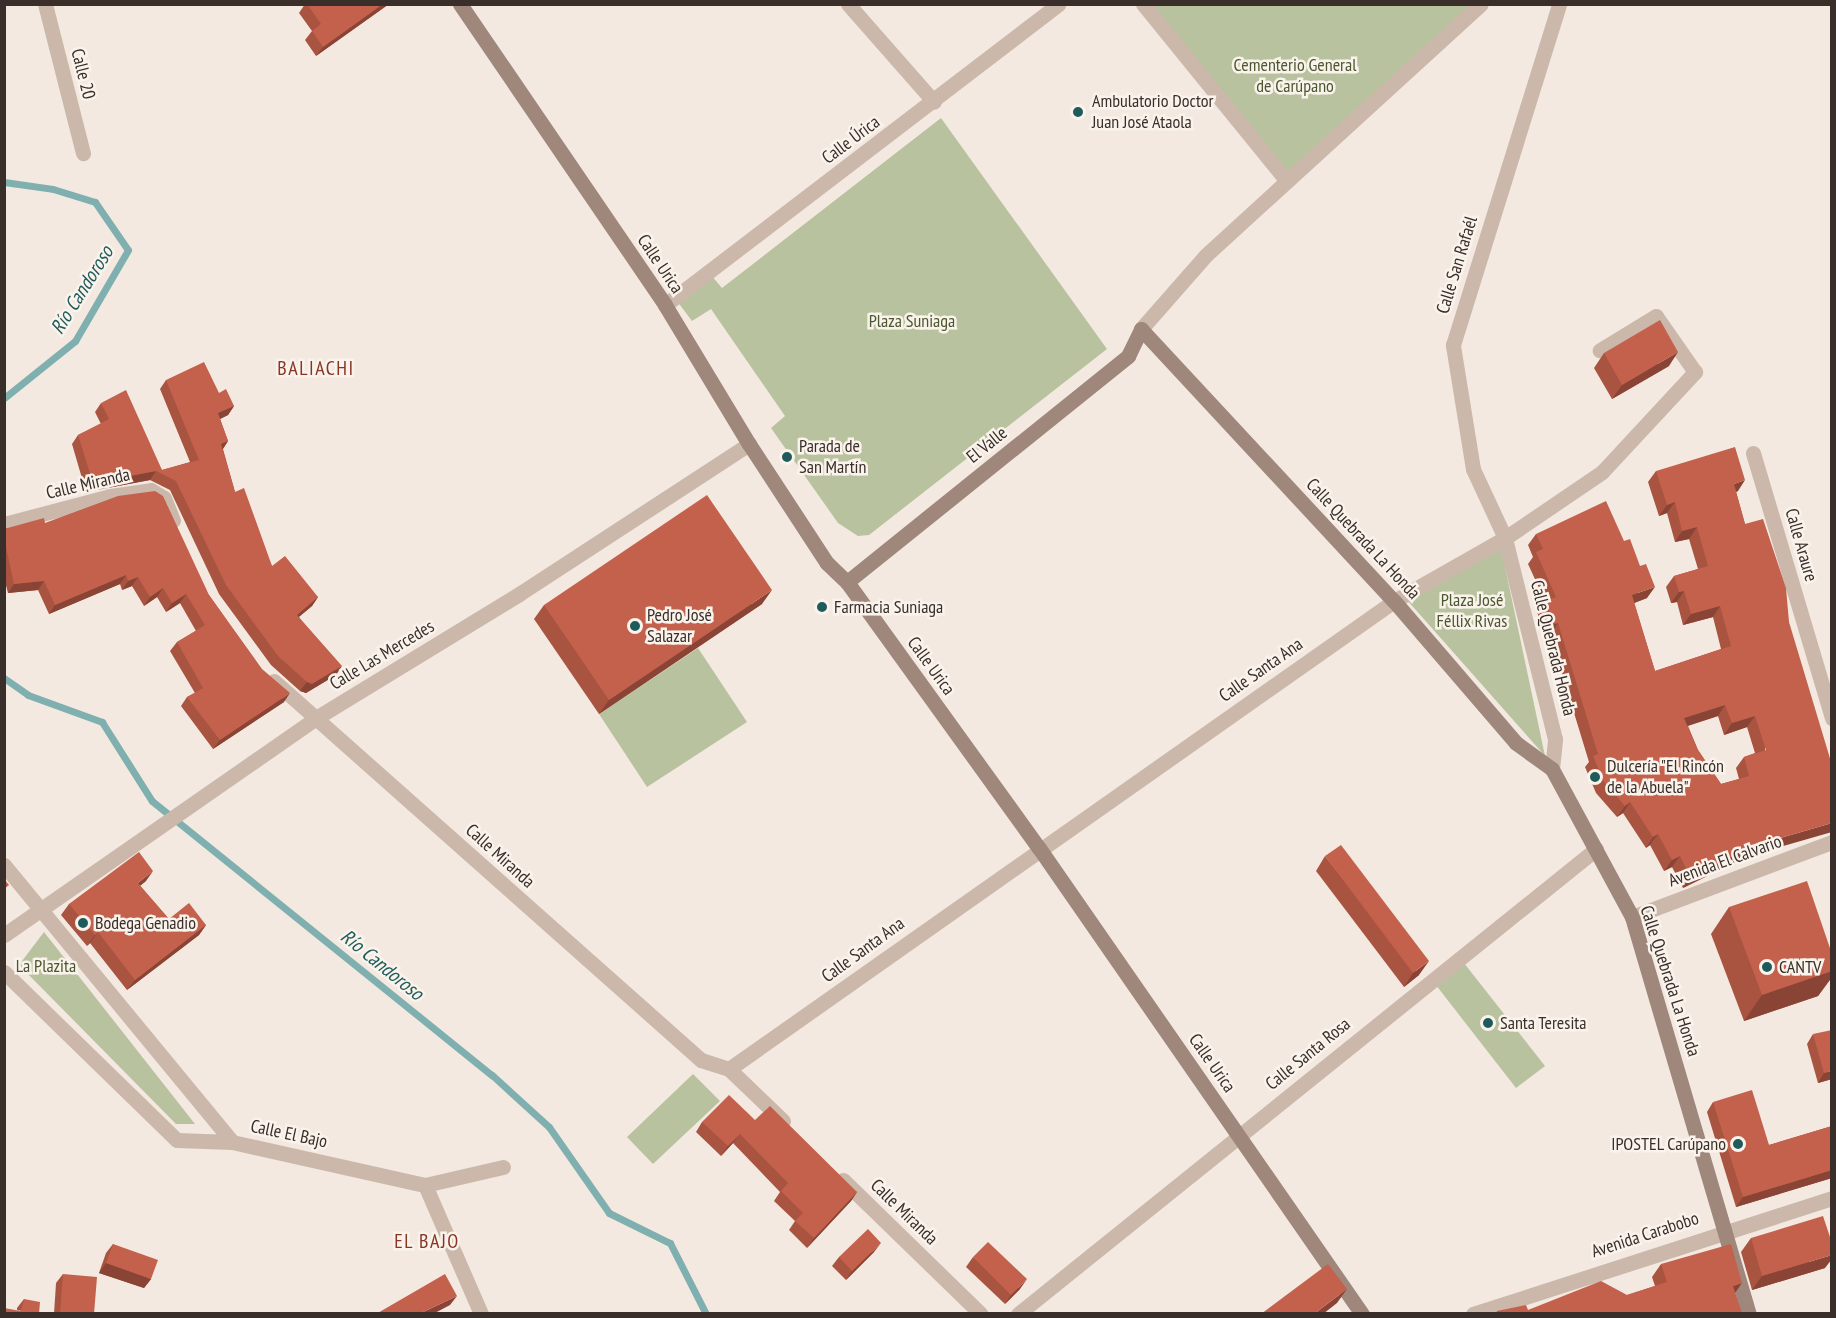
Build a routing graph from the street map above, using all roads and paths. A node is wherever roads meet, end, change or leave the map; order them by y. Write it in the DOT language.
graph roads {
  1 [pos="45,4"];
  2 [pos="460,4"];
  3 [pos="848,4"];
  4 [pos="1058,4"];
  5 [pos="1143,4"];
  6 [pos="1481,4"];
  7 [pos="1559,4"];
  8 [pos="934,102"];
  9 [pos="83,153"];
  10 [pos="1287,181"];
  11 [pos="665,305"];
  12 [pos="1141,329"];
  13 [pos="1600,350"];
  14 [pos="749,444"];
  15 [pos="1753,453"];
  16 [pos="4,524"];
  17 [pos="178,532"];
  18 [pos="1505,538"];
  19 [pos="847,582"];
  20 [pos="1394,601"];
  21 [pos="264,672"];
  22 [pos="316,718"];
  23 [pos="1832,718"];
  24 [pos="1552,769"];
  25 [pos="1832,842"];
  26 [pos="1039,848"];
  27 [pos="1596,849"];
  28 [pos="4,865"];
  29 [pos="42,909"];
  30 [pos="1632,917"];
  31 [pos="4,935"];
  32 [pos="4,972"];
  33 [pos="729,1069"];
  34 [pos="796,1134"];
  35 [pos="1238,1135"];
  36 [pos="232,1142"];
  37 [pos="503,1167"];
  38 [pos="830,1167"];
  39 [pos="425,1185"];
  40 [pos="1832,1198"];
  41 [pos="1726,1229"];
  42 [pos="477,1312"];
  43 [pos="981,1314"];
  44 [pos="1018,1314"];
  45 [pos="1362,1314"];
  46 [pos="1473,1314"];
  47 [pos="1749,1314"];
  1 -- 9 [label="street, Calle 20"];
  2 -- 11 [label="main road, Calle Urica"];
  3 -- 8 [label="street"];
  4 -- 8 [label="street, Calle Úrica"];
  5 -- 10 [label="street"];
  6 -- 10 [label="street"];
  7 -- 18 [label="street, Calle San Rafaél"];
  8 -- 11 [label="street, Calle Úrica"];
  10 -- 12 [label="street"];
  11 -- 14 [label="main road, Calle Urica"];
  12 -- 19 [label="main road, El Valle"];
  12 -- 20 [label="main road, Calle Quebrada La Honda"];
  13 -- 18 [label="street, Calle Santa Ana"];
  14 -- 19 [label="main road, Calle Urica"];
  14 -- 22 [label="street, Calle Las Mercedes"];
  15 -- 23 [label="street, Calle Araure"];
  16 -- 17 [label="street, Calle Miranda"];
  18 -- 20 [label="street, Calle Santa Ana"];
  18 -- 24 [label="street, Calle Quebrada Honda"];
  19 -- 26 [label="main road, Calle Urica"];
  20 -- 24 [label="main road, Calle Quebrada La Honda"];
  20 -- 26 [label="street, Calle Santa Ana"];
  21 -- 22 [label="street, Calle Miranda"];
  22 -- 29 [label="street, Calle Las Mercedes"];
  22 -- 33 [label="street, Calle Miranda"];
  24 -- 27 [label="main road, Calle Quebrada La Honda"];
  25 -- 30 [label="street, Avenida El Calvario"];
  26 -- 33 [label="street, Calle Santa Ana"];
  26 -- 35 [label="main road, Calle Urica"];
  27 -- 30 [label="main road, Calle Quebrada La Honda"];
  27 -- 35 [label="street, Calle Santa Rosa"];
  28 -- 29 [label="street, Calle El Bajo"];
  29 -- 31 [label="street, Calle Las Mercedes"];
  29 -- 36 [label="street, Calle El Bajo"];
  30 -- 41 [label="main road, Calle Quebrada La Honda"];
  32 -- 36 [label="street"];
  33 -- 34 [label="street, Calle Miranda"];
  35 -- 44 [label="street, Calle Santa Rosa"];
  35 -- 45 [label="main road, Calle Urica"];
  36 -- 39 [label="street, Calle El Bajo"];
  37 -- 39 [label="street"];
  38 -- 43 [label="street, Calle Miranda"];
  39 -- 42 [label="street"];
  40 -- 41 [label="street, Avenida Carabobo"];
  41 -- 46 [label="street, Avenida Carabobo"];
  41 -- 47 [label="main road, Calle Quebrada La Honda"];
}
